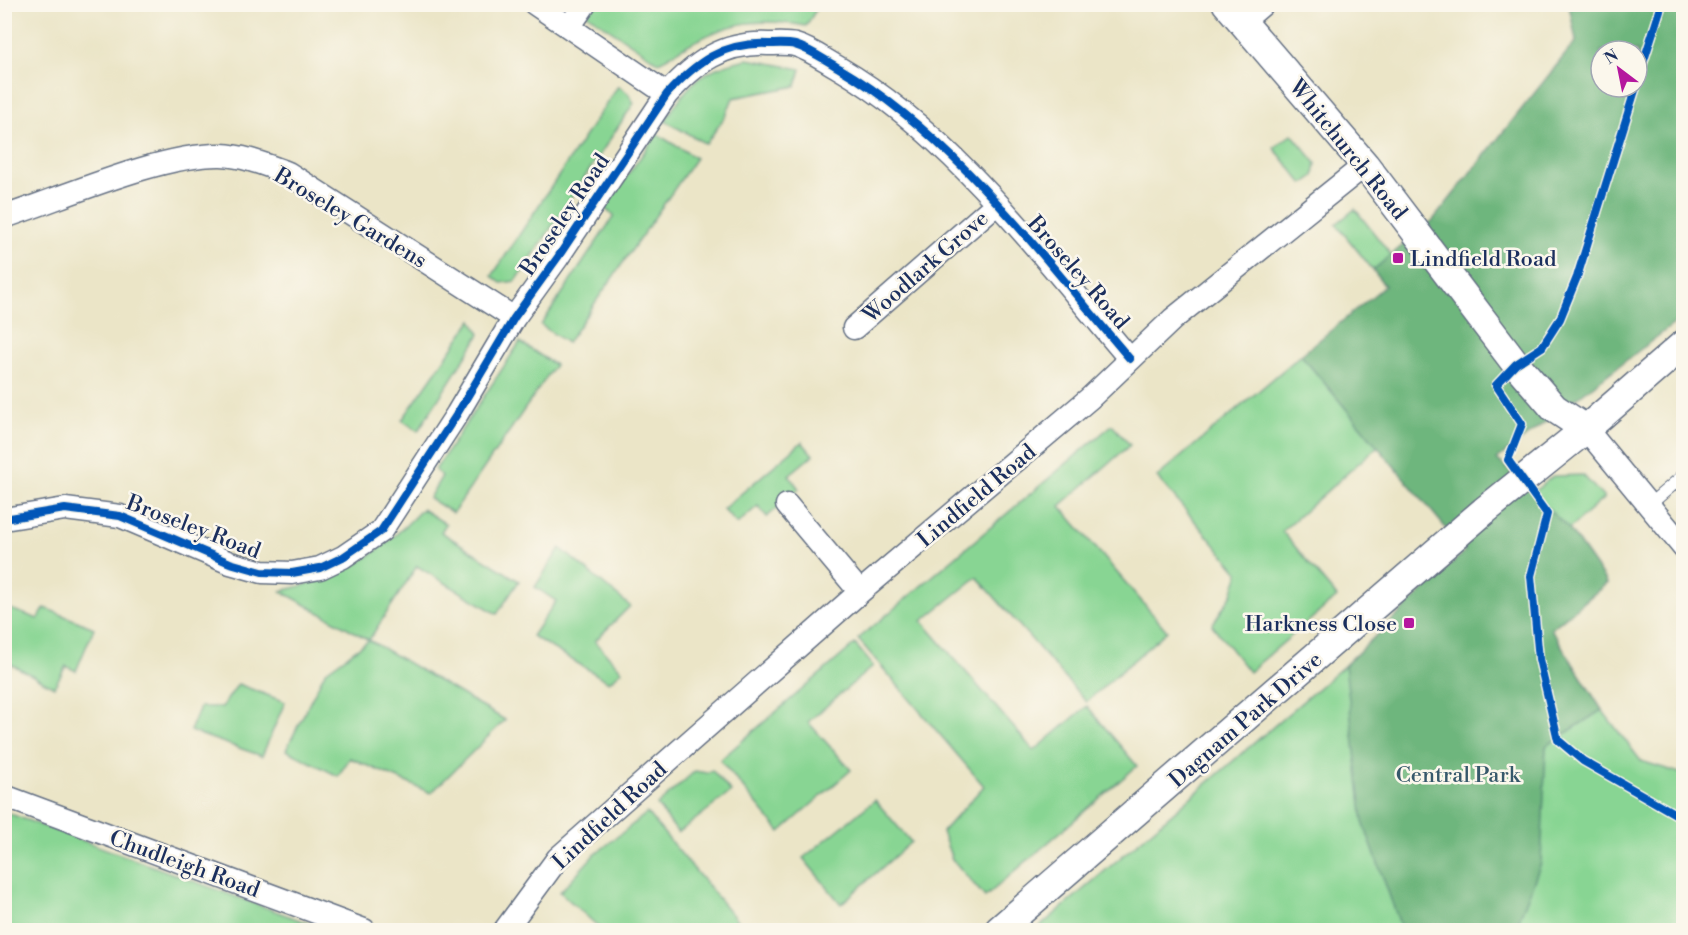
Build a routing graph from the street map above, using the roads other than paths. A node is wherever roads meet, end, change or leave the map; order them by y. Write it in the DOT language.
graph roads {
  1 [pos="535,4"];
  2 [pos="585,4"];
  3 [pos="1244,10"];
  4 [pos="569,27"];
  5 [pos="667,94"];
  6 [pos="1365,165"];
  7 [pos="996,204"];
  8 [pos="4,217"];
  9 [pos="514,318"];
  10 [pos="854,328"];
  11 [pos="1683,344"];
  12 [pos="1130,359"];
  13 [pos="1587,429"];
  14 [pos="1683,475"];
  15 [pos="787,505"];
  16 [pos="1649,505"];
  17 [pos="4,519"];
  18 [pos="1683,548"];
  19 [pos="860,592"];
  20 [pos="4,796"];
  21 [pos="364,930"];
  22 [pos="505,930"];
  23 [pos="999,930"];
  1 -- 4 [label="street"];
  2 -- 4 [label="street"];
  3 -- 6 [label="street, Whitchurch Road"];
  4 -- 5 [label="street"];
  5 -- 7 [label="street, Broseley Road"];
  5 -- 9 [label="street, Broseley Road"];
  6 -- 12 [label="street, Lindfield Road"];
  6 -- 13 [label="street, Whitchurch Road"];
  7 -- 10 [label="street, Woodlark Grove"];
  7 -- 12 [label="street, Broseley Road"];
  8 -- 9 [label="street, Broseley Gardens"];
  9 -- 17 [label="street, Broseley Road"];
  11 -- 13 [label="street, Dagnam Park Drive"];
  12 -- 19 [label="street, Lindfield Road"];
  13 -- 16 [label="street"];
  13 -- 23 [label="street, Dagnam Park Drive"];
  14 -- 16 [label="lane"];
  15 -- 19 [label="street"];
  16 -- 18 [label="street"];
  19 -- 22 [label="street, Lindfield Road"];
  20 -- 21 [label="street, Chudleigh Road"];
}
